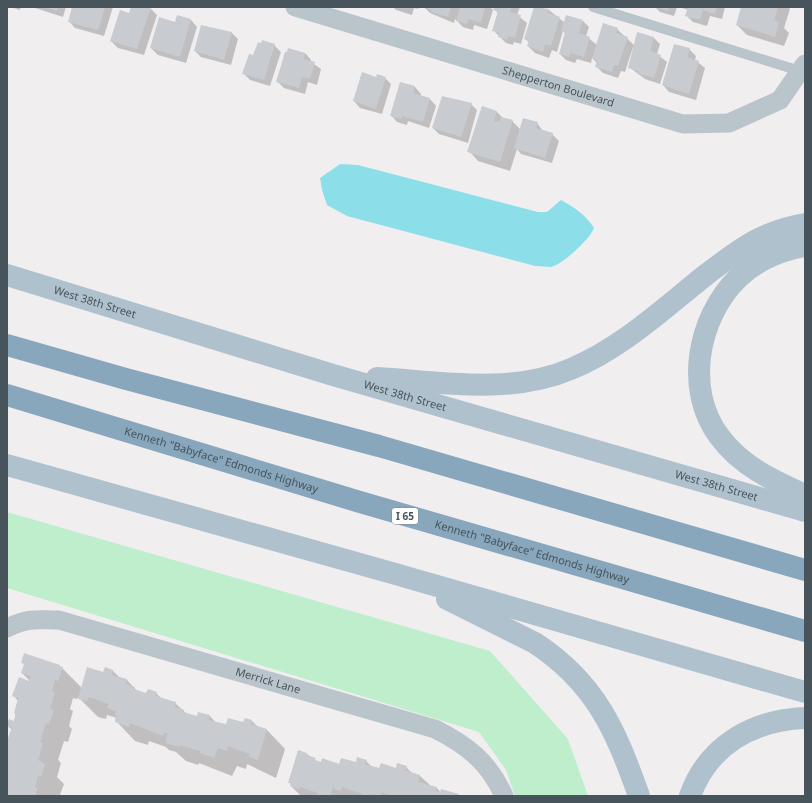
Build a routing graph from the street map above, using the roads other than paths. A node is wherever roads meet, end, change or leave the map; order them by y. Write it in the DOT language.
graph roads {
  1 [pos="295,7"];
  2 [pos="593,7"];
  3 [pos="803,67"];
  4 [pos="805,224"];
  5 [pos="805,246"];
  6 [pos="7,276"];
  7 [pos="7,345"];
  8 [pos="333,375"];
  9 [pos="7,396"];
  10 [pos="7,466"];
  11 [pos="805,495"];
  12 [pos="805,511"];
  13 [pos="805,570"];
  14 [pos="392,572"];
  15 [pos="7,628"];
  16 [pos="805,631"];
  17 [pos="805,692"];
  18 [pos="805,718"];
  19 [pos="504,796"];
  20 [pos="639,796"];
  21 [pos="690,796"];
  1 -- 3 [label="street, Shepperton Boulevard"];
  2 -- 3 [label="lane"];
  4 -- 8 [label="main road"];
  5 -- 11 [label="main road"];
  6 -- 8 [label="main road, West 38th Street"];
  7 -- 13 [label="highway"];
  8 -- 12 [label="main road, West 38th Street"];
  9 -- 16 [label="highway, Kenneth \"Babyface\" Edmonds Highway / I 65"];
  10 -- 14 [label="main road"];
  14 -- 17 [label="main road"];
  14 -- 20 [label="main road"];
  15 -- 19 [label="street, Merrick Lane"];
  18 -- 21 [label="main road"];
}
